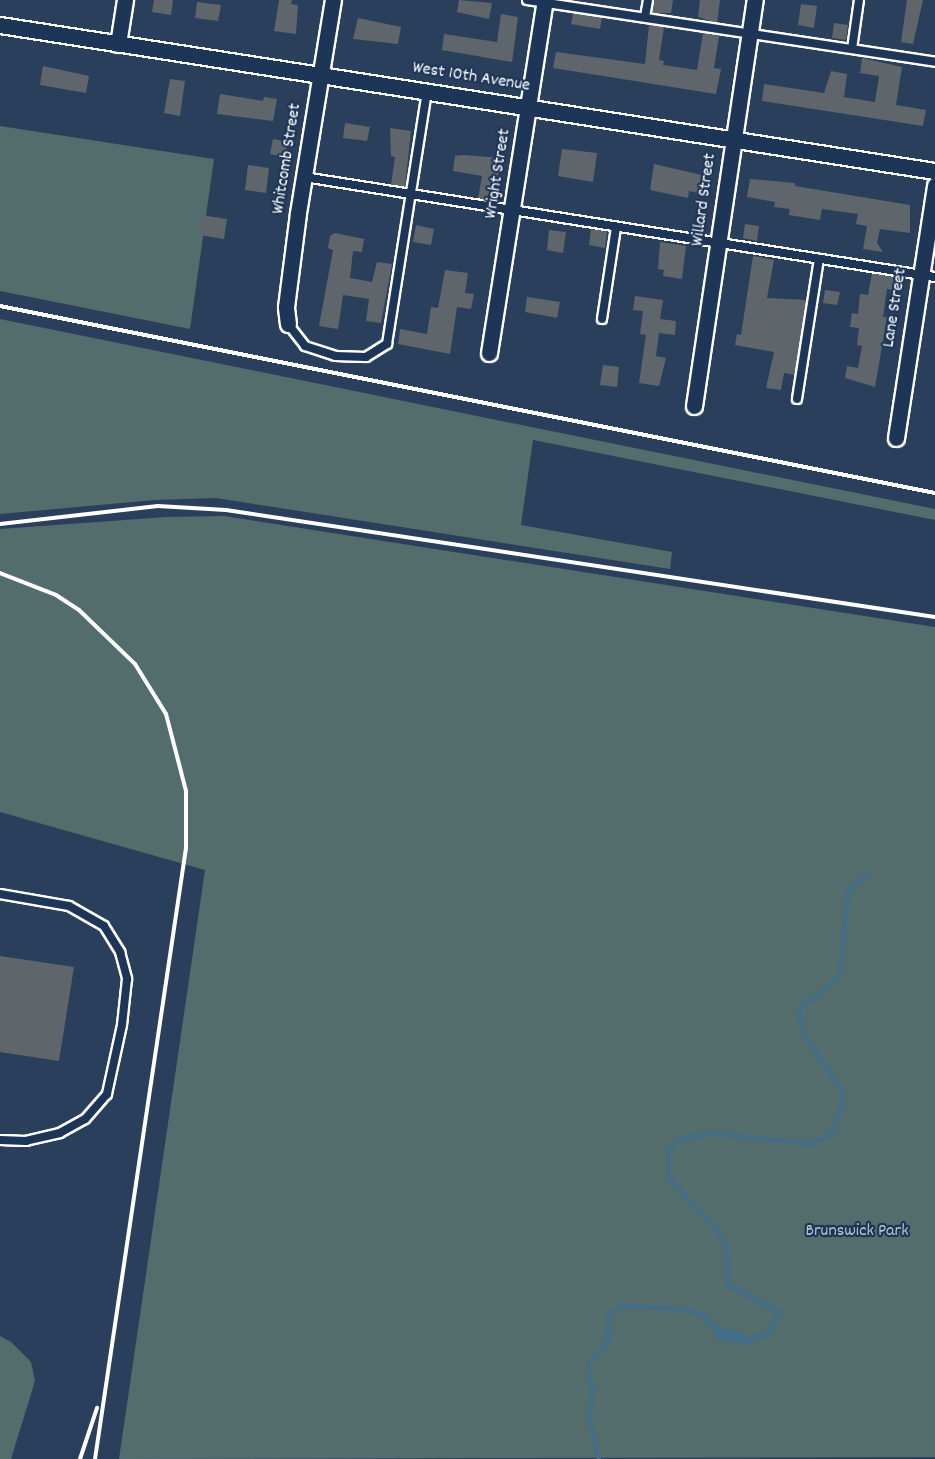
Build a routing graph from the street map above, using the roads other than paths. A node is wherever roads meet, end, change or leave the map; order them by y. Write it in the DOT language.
graph roads {
  1 [pos="125,0"];
  2 [pos="333,0"];
  3 [pos="527,0"];
  4 [pos="648,0"];
  5 [pos="755,0"];
  6 [pos="859,0"];
  7 [pos="545,1"];
  8 [pos="645,17"];
  9 [pos="0,24"];
  10 [pos="750,33"];
  11 [pos="118,44"];
  12 [pos="852,49"];
  13 [pos="935,62"];
  14 [pos="322,74"];
  15 [pos="427,91"];
  16 [pos="530,107"];
  17 [pos="734,139"];
  18 [pos="935,171"];
  19 [pos="304,177"];
  20 [pos="935,185"];
  21 [pos="410,195"];
  22 [pos="514,211"];
  23 [pos="616,227"];
  24 [pos="718,243"];
  25 [pos="819,259"];
  26 [pos="928,275"];
  27 [pos="602,319"];
  28 [pos="288,324"];
  29 [pos="489,353"];
  30 [pos="797,399"];
  31 [pos="694,406"];
  32 [pos="897,438"];
  33 [pos="0,894"];
  34 [pos="0,1140"];
  1 -- 11 [label="street"];
  2 -- 14 [label="street, Whitcomb Street"];
  3 -- 7 [label="lane"];
  4 -- 8 [label="lane"];
  5 -- 10 [label="street, Willard Street"];
  6 -- 12 [label="lane"];
  7 -- 8 [label="lane"];
  7 -- 16 [label="street, Wright Street"];
  8 -- 10 [label="lane"];
  9 -- 11 [label="street, West 10th Avenue"];
  10 -- 12 [label="lane"];
  10 -- 17 [label="street, Willard Street"];
  11 -- 14 [label="street, West 10th Avenue"];
  12 -- 13 [label="lane"];
  14 -- 15 [label="street, West 10th Avenue"];
  14 -- 19 [label="street, Whitcomb Street"];
  15 -- 16 [label="street, West 10th Avenue"];
  15 -- 21 [label="lane"];
  16 -- 17 [label="street, West 10th Avenue"];
  16 -- 22 [label="street, Wright Street"];
  17 -- 18 [label="street, West 10th Avenue"];
  17 -- 24 [label="street, Willard Street"];
  19 -- 21 [label="lane"];
  19 -- 28 [label="street, Whitcomb Street"];
  20 -- 26 [label="street, Lane Street"];
  21 -- 22 [label="lane"];
  21 -- 28 [label="lane"];
  22 -- 23 [label="lane"];
  22 -- 29 [label="street, Wright Street"];
  23 -- 24 [label="lane"];
  23 -- 27 [label="lane"];
  24 -- 25 [label="lane"];
  24 -- 31 [label="street, Willard Street"];
  25 -- 26 [label="lane"];
  25 -- 30 [label="lane"];
  26 -- 32 [label="street, Lane Street"];
  33 -- 34 [label="lane"];
}
